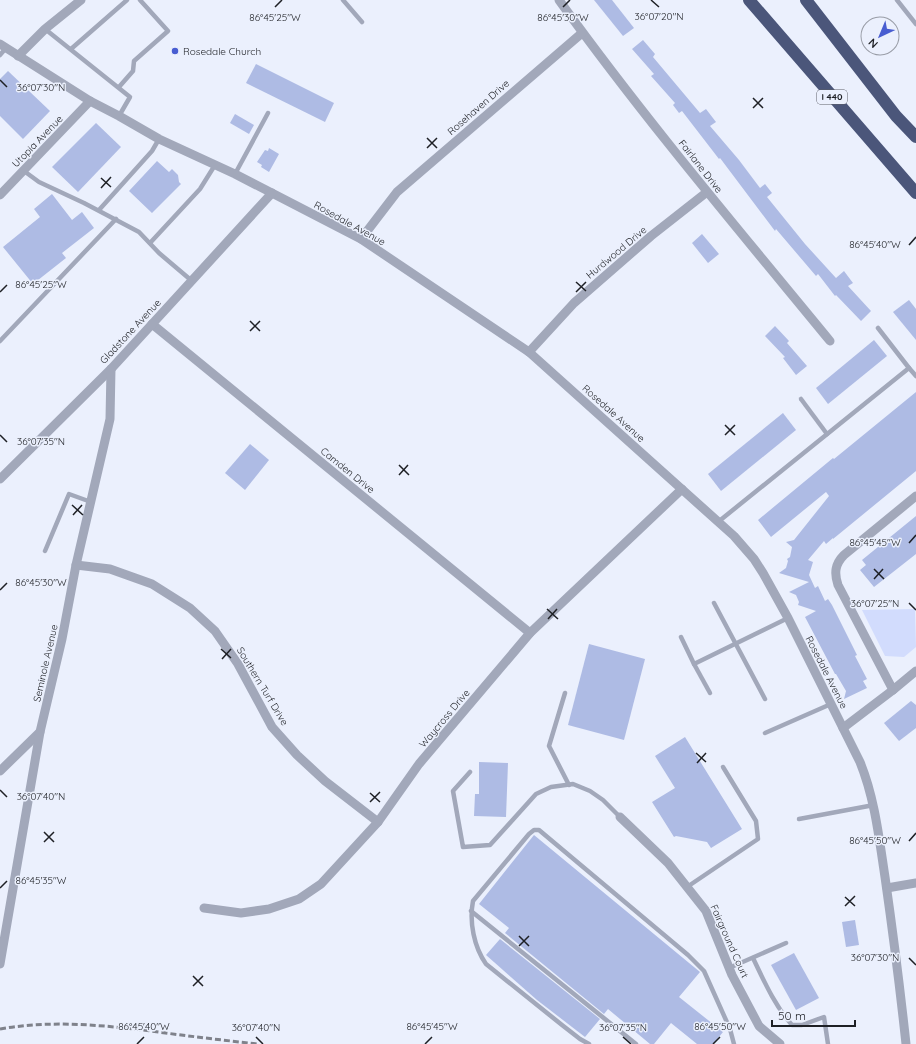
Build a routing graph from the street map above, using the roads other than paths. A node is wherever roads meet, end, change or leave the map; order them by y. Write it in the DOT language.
graph roads {
  1 [pos="81,0"];
  2 [pos="127,0"];
  3 [pos="140,0"];
  4 [pos="343,0"];
  5 [pos="559,0"];
  6 [pos="749,0"];
  7 [pos="806,0"];
  8 [pos="897,0"];
  9 [pos="362,22"];
  10 [pos="916,24"];
  11 [pos="45,29"];
  12 [pos="582,33"];
  13 [pos="2,49"];
  14 [pos="72,49"];
  15 [pos="18,56"];
  16 [pos="119,87"];
  17 [pos="90,101"];
  18 [pos="268,113"];
  19 [pos="119,116"];
  20 [pos="916,137"];
  21 [pos="159,139"];
  22 [pos="215,165"];
  23 [pos="24,171"];
  24 [pos="235,174"];
  25 [pos="708,192"];
  26 [pos="272,193"];
  27 [pos="916,193"];
  28 [pos="0,195"];
  29 [pos="99,210"];
  30 [pos="116,219"];
  31 [pos="361,239"];
  32 [pos="150,243"];
  33 [pos="192,281"];
  34 [pos="152,324"];
  35 [pos="878,328"];
  36 [pos="0,341"];
  37 [pos="830,342"];
  38 [pos="529,352"];
  39 [pos="111,368"];
  40 [pos="909,368"];
  41 [pos="916,376"];
  42 [pos="801,399"];
  43 [pos="827,434"];
  44 [pos="0,479"];
  45 [pos="682,489"];
  46 [pos="916,496"];
  47 [pos="91,502"];
  48 [pos="718,522"];
  49 [pos="45,551"];
  50 [pos="76,565"];
  51 [pos="714,603"];
  52 [pos="788,618"];
  53 [pos="530,633"];
  54 [pos="681,637"];
  55 [pos="736,644"];
  56 [pos="694,664"];
  57 [pos="916,672"];
  58 [pos="894,690"];
  59 [pos="565,693"];
  60 [pos="710,693"];
  61 [pos="765,699"];
  62 [pos="831,704"];
  63 [pos="843,728"];
  64 [pos="40,732"];
  65 [pos="765,733"];
  66 [pos="723,767"];
  67 [pos="0,771"];
  68 [pos="470,772"];
  69 [pos="569,785"];
  70 [pos="874,805"];
  71 [pos="620,817"];
  72 [pos="799,819"];
  73 [pos="378,822"];
  74 [pos="916,883"];
  75 [pos="687,887"];
  76 [pos="887,888"];
  77 [pos="204,908"];
  78 [pos="471,910"];
  79 [pos="786,943"];
  80 [pos="754,958"];
  81 [pos="0,964"];
  82 [pos="730,968"];
  83 [pos="589,1044"];
  84 [pos="636,1044"];
  85 [pos="734,1044"];
  86 [pos="780,1044"];
  87 [pos="828,1044"];
  88 [pos="906,1044"];
  1 -- 11 [label="street"];
  2 -- 14 [label="lane"];
  3 -- 16 [label="lane"];
  4 -- 9 [label="lane"];
  5 -- 12 [label="street, Fairlane Drive"];
  6 -- 27 [label="highway, I 440"];
  7 -- 20 [label="highway"];
  8 -- 10 [label="lane"];
  11 -- 14 [label="lane"];
  11 -- 15 [label="street"];
  12 -- 25 [label="street, Fairlane Drive"];
  12 -- 31 [label="street, Rosehaven Drive"];
  13 -- 15 [label="street, Rosedale Avenue"];
  14 -- 16 [label="lane"];
  15 -- 17 [label="street, Rosedale Avenue"];
  16 -- 19 [label="lane"];
  17 -- 19 [label="street, Rosedale Avenue"];
  17 -- 23 [label="street, Utopia Avenue"];
  18 -- 24 [label="lane"];
  19 -- 21 [label="street, Rosedale Avenue"];
  21 -- 22 [label="street, Rosedale Avenue"];
  21 -- 29 [label="lane"];
  22 -- 24 [label="street, Rosedale Avenue"];
  22 -- 32 [label="lane"];
  23 -- 28 [label="street, Utopia Avenue"];
  23 -- 29 [label="lane"];
  24 -- 26 [label="street, Rosedale Avenue"];
  25 -- 37 [label="street, Fairlane Drive"];
  25 -- 38 [label="street, Hurdwood Drive"];
  26 -- 31 [label="street, Rosedale Avenue"];
  26 -- 33 [label="street, Gladstone Avenue"];
  29 -- 30 [label="lane"];
  30 -- 32 [label="lane"];
  30 -- 36 [label="lane"];
  31 -- 38 [label="street, Rosedale Avenue"];
  32 -- 33 [label="lane"];
  33 -- 34 [label="street, Gladstone Avenue"];
  34 -- 39 [label="street, Gladstone Avenue"];
  34 -- 53 [label="street, Camden Drive"];
  35 -- 40 [label="lane"];
  38 -- 45 [label="street, Rosedale Avenue"];
  39 -- 44 [label="street, Gladstone Avenue"];
  39 -- 47 [label="street, Seminole Avenue"];
  40 -- 41 [label="lane"];
  40 -- 43 [label="lane"];
  42 -- 43 [label="lane"];
  43 -- 48 [label="lane"];
  45 -- 48 [label="street, Rosedale Avenue"];
  45 -- 53 [label="street, Waycross Drive"];
  46 -- 58 [label="street"];
  47 -- 49 [label="lane"];
  47 -- 50 [label="street, Seminole Avenue"];
  48 -- 52 [label="street, Rosedale Avenue"];
  50 -- 64 [label="street, Seminole Avenue"];
  50 -- 73 [label="street, Southern Turf Drive"];
  51 -- 55 [label="lane"];
  52 -- 55 [label="lane"];
  52 -- 62 [label="street, Rosedale Avenue"];
  53 -- 73 [label="street, Waycross Drive"];
  54 -- 56 [label="lane"];
  55 -- 56 [label="lane"];
  55 -- 61 [label="lane"];
  56 -- 60 [label="lane"];
  57 -- 58 [label="street"];
  58 -- 63 [label="street"];
  59 -- 69 [label="lane"];
  62 -- 63 [label="street, Rosedale Avenue"];
  62 -- 65 [label="lane"];
  63 -- 70 [label="street, Rosedale Avenue"];
  64 -- 67 [label="street"];
  64 -- 81 [label="street, Seminole Avenue"];
  66 -- 75 [label="lane"];
  68 -- 69 [label="lane"];
  69 -- 71 [label="lane"];
  70 -- 72 [label="lane"];
  70 -- 76 [label="street, Rosedale Avenue"];
  71 -- 75 [label="street, Fairground Court"];
  73 -- 77 [label="street, Waycross Drive"];
  74 -- 76 [label="street"];
  75 -- 82 [label="street, Fairground Court"];
  76 -- 88 [label="street, Rosedale Avenue"];
  78 -- 83 [label="lane"];
  78 -- 84 [label="lane"];
  78 -- 85 [label="lane"];
  79 -- 80 [label="lane"];
  80 -- 82 [label="lane"];
  80 -- 87 [label="lane"];
  82 -- 86 [label="street, Fairground Court"];
}
